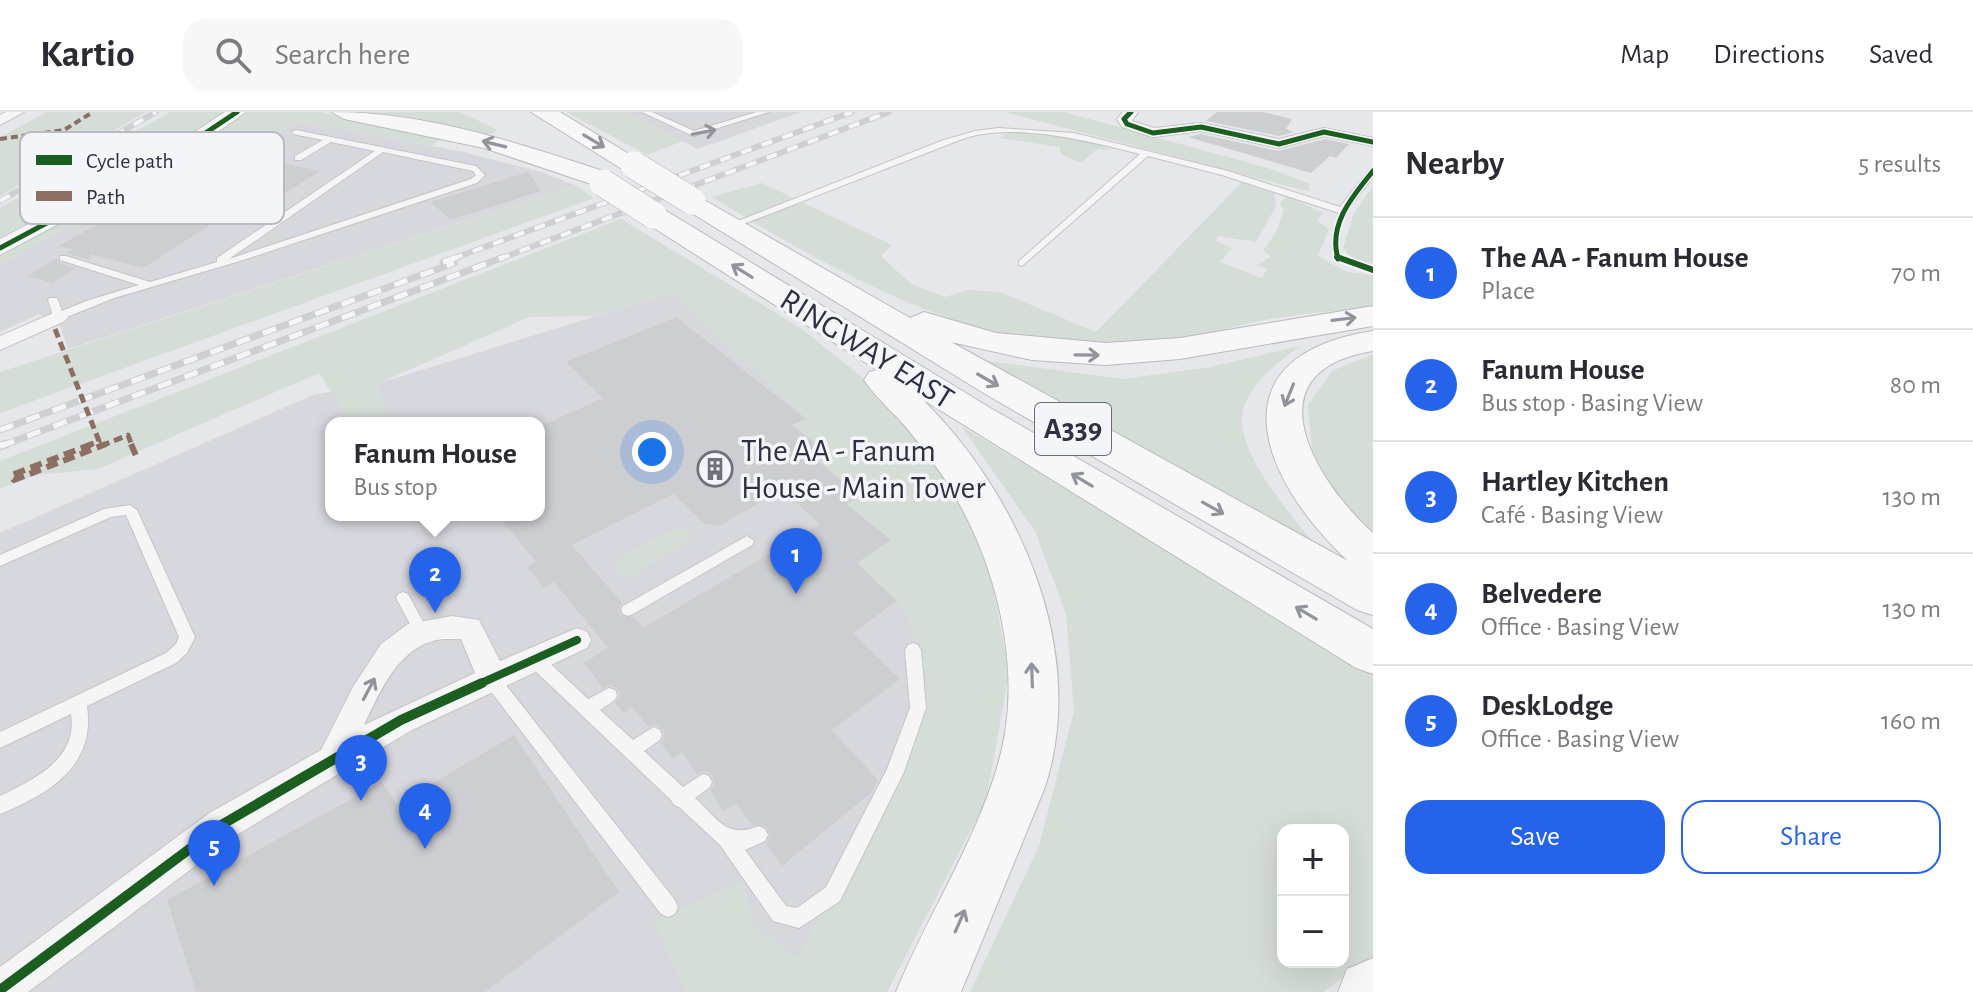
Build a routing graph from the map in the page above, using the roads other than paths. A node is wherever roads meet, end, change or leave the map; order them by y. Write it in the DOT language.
graph roads {
  1 [pos="17,112"];
  2 [pos="237,112"];
  3 [pos="344,112"];
  4 [pos="646,112"];
  5 [pos="765,112"];
  6 [pos="1131,112"];
  7 [pos="1196,112"];
  8 [pos="548,114"];
  9 [pos="0,121"];
  10 [pos="505,121"];
  11 [pos="1190,128"];
  12 [pos="207,132"];
  13 [pos="296,132"];
  14 [pos="330,139"];
  15 [pos="1373,142"];
  16 [pos="944,143"];
  17 [pos="381,150"];
  18 [pos="1146,153"];
  19 [pos="945,156"];
  20 [pos="298,158"];
  21 [pos="1373,171"];
  22 [pos="598,180"];
  23 [pos="284,216"];
  24 [pos="45,224"];
  25 [pos="272,224"];
  26 [pos="733,225"];
  27 [pos="0,248"];
  28 [pos="777,252"];
  29 [pos="63,258"];
  30 [pos="1022,263"];
  31 [pos="206,269"];
  32 [pos="153,286"];
  33 [pos="799,306"];
  34 [pos="55,308"];
  35 [pos="1373,316"];
  36 [pos="1373,341"];
  37 [pos="0,344"];
  38 [pos="747,541"];
  39 [pos="1373,558"];
  40 [pos="0,561"];
  41 [pos="1373,597"];
  42 [pos="403,598"];
  43 [pos="628,610"];
  44 [pos="422,633"];
  45 [pos="585,635"];
  46 [pos="913,650"];
  47 [pos="1373,653"];
  48 [pos="535,660"];
  49 [pos="492,680"];
  50 [pos="609,695"];
  51 [pos="78,703"];
  52 [pos="587,709"];
  53 [pos="654,735"];
  54 [pos="0,740"];
  55 [pos="631,751"];
  56 [pos="333,758"];
  57 [pos="703,782"];
  58 [pos="680,799"];
  59 [pos="0,805"];
  60 [pos="759,835"];
  61 [pos="726,839"];
  62 [pos="668,907"];
  63 [pos="0,990"];
  64 [pos="928,992"];
  1 -- 9 [label="street"];
  2 -- 12 [label="street"];
  22 -- 3 [label="highway, one-way"];
  4 -- 5 [label="lane, one-way"];
  6 -- 11 [label="street"];
  7 -- 11 [label="street"];
  8 -- 26 [label="highway, RINGWAY EAST / A339, one-way, bridge"];
  10 -- 22 [label="highway, RINGWAY EAST / A339"];
  11 -- 15 [label="street"];
  13 -- 14 [label="lane"];
  14 -- 17 [label="lane"];
  14 -- 20 [label="lane"];
  16 -- 18 [label="lane"];
  16 -- 19 [label="lane"];
  16 -- 26 [label="lane"];
  17 -- 23 [label="lane"];
  17 -- 31 [label="lane"];
  18 -- 21 [label="lane"];
  18 -- 30 [label="lane"];
  33 -- 22 [label="highway, RINGWAY EAST / A339, one-way, bridge"];
  24 -- 27 [label="street"];
  25 -- 31 [label="lane"];
  26 -- 28 [label="highway, RINGWAY EAST / A339"];
  28 -- 35 [label="highway, one-way"];
  28 -- 41 [label="highway, RINGWAY EAST / A339, one-way"];
  29 -- 32 [label="lane"];
  31 -- 32 [label="lane"];
  32 -- 34 [label="lane"];
  47 -- 33 [label="highway, RINGWAY EAST / A339, one-way"];
  64 -- 33 [label="highway, one-way"];
  34 -- 37 [label="street"];
  36 -- 39 [label="highway, one-way"];
  38 -- 43 [label="lane"];
  40 -- 51 [label="lane"];
  42 -- 44 [label="lane"];
  44 -- 49 [label="street"];
  56 -- 44 [label="street, one-way"];
  45 -- 48 [label="street"];
  46 -- 61 [label="lane"];
  48 -- 49 [label="street"];
  48 -- 52 [label="lane"];
  49 -- 56 [label="street"];
  49 -- 62 [label="lane"];
  50 -- 52 [label="lane"];
  51 -- 54 [label="lane"];
  51 -- 59 [label="lane"];
  52 -- 55 [label="lane"];
  53 -- 55 [label="lane"];
  55 -- 58 [label="lane"];
  56 -- 63 [label="street"];
  57 -- 58 [label="lane"];
  58 -- 61 [label="lane"];
  60 -- 61 [label="lane"];
}
